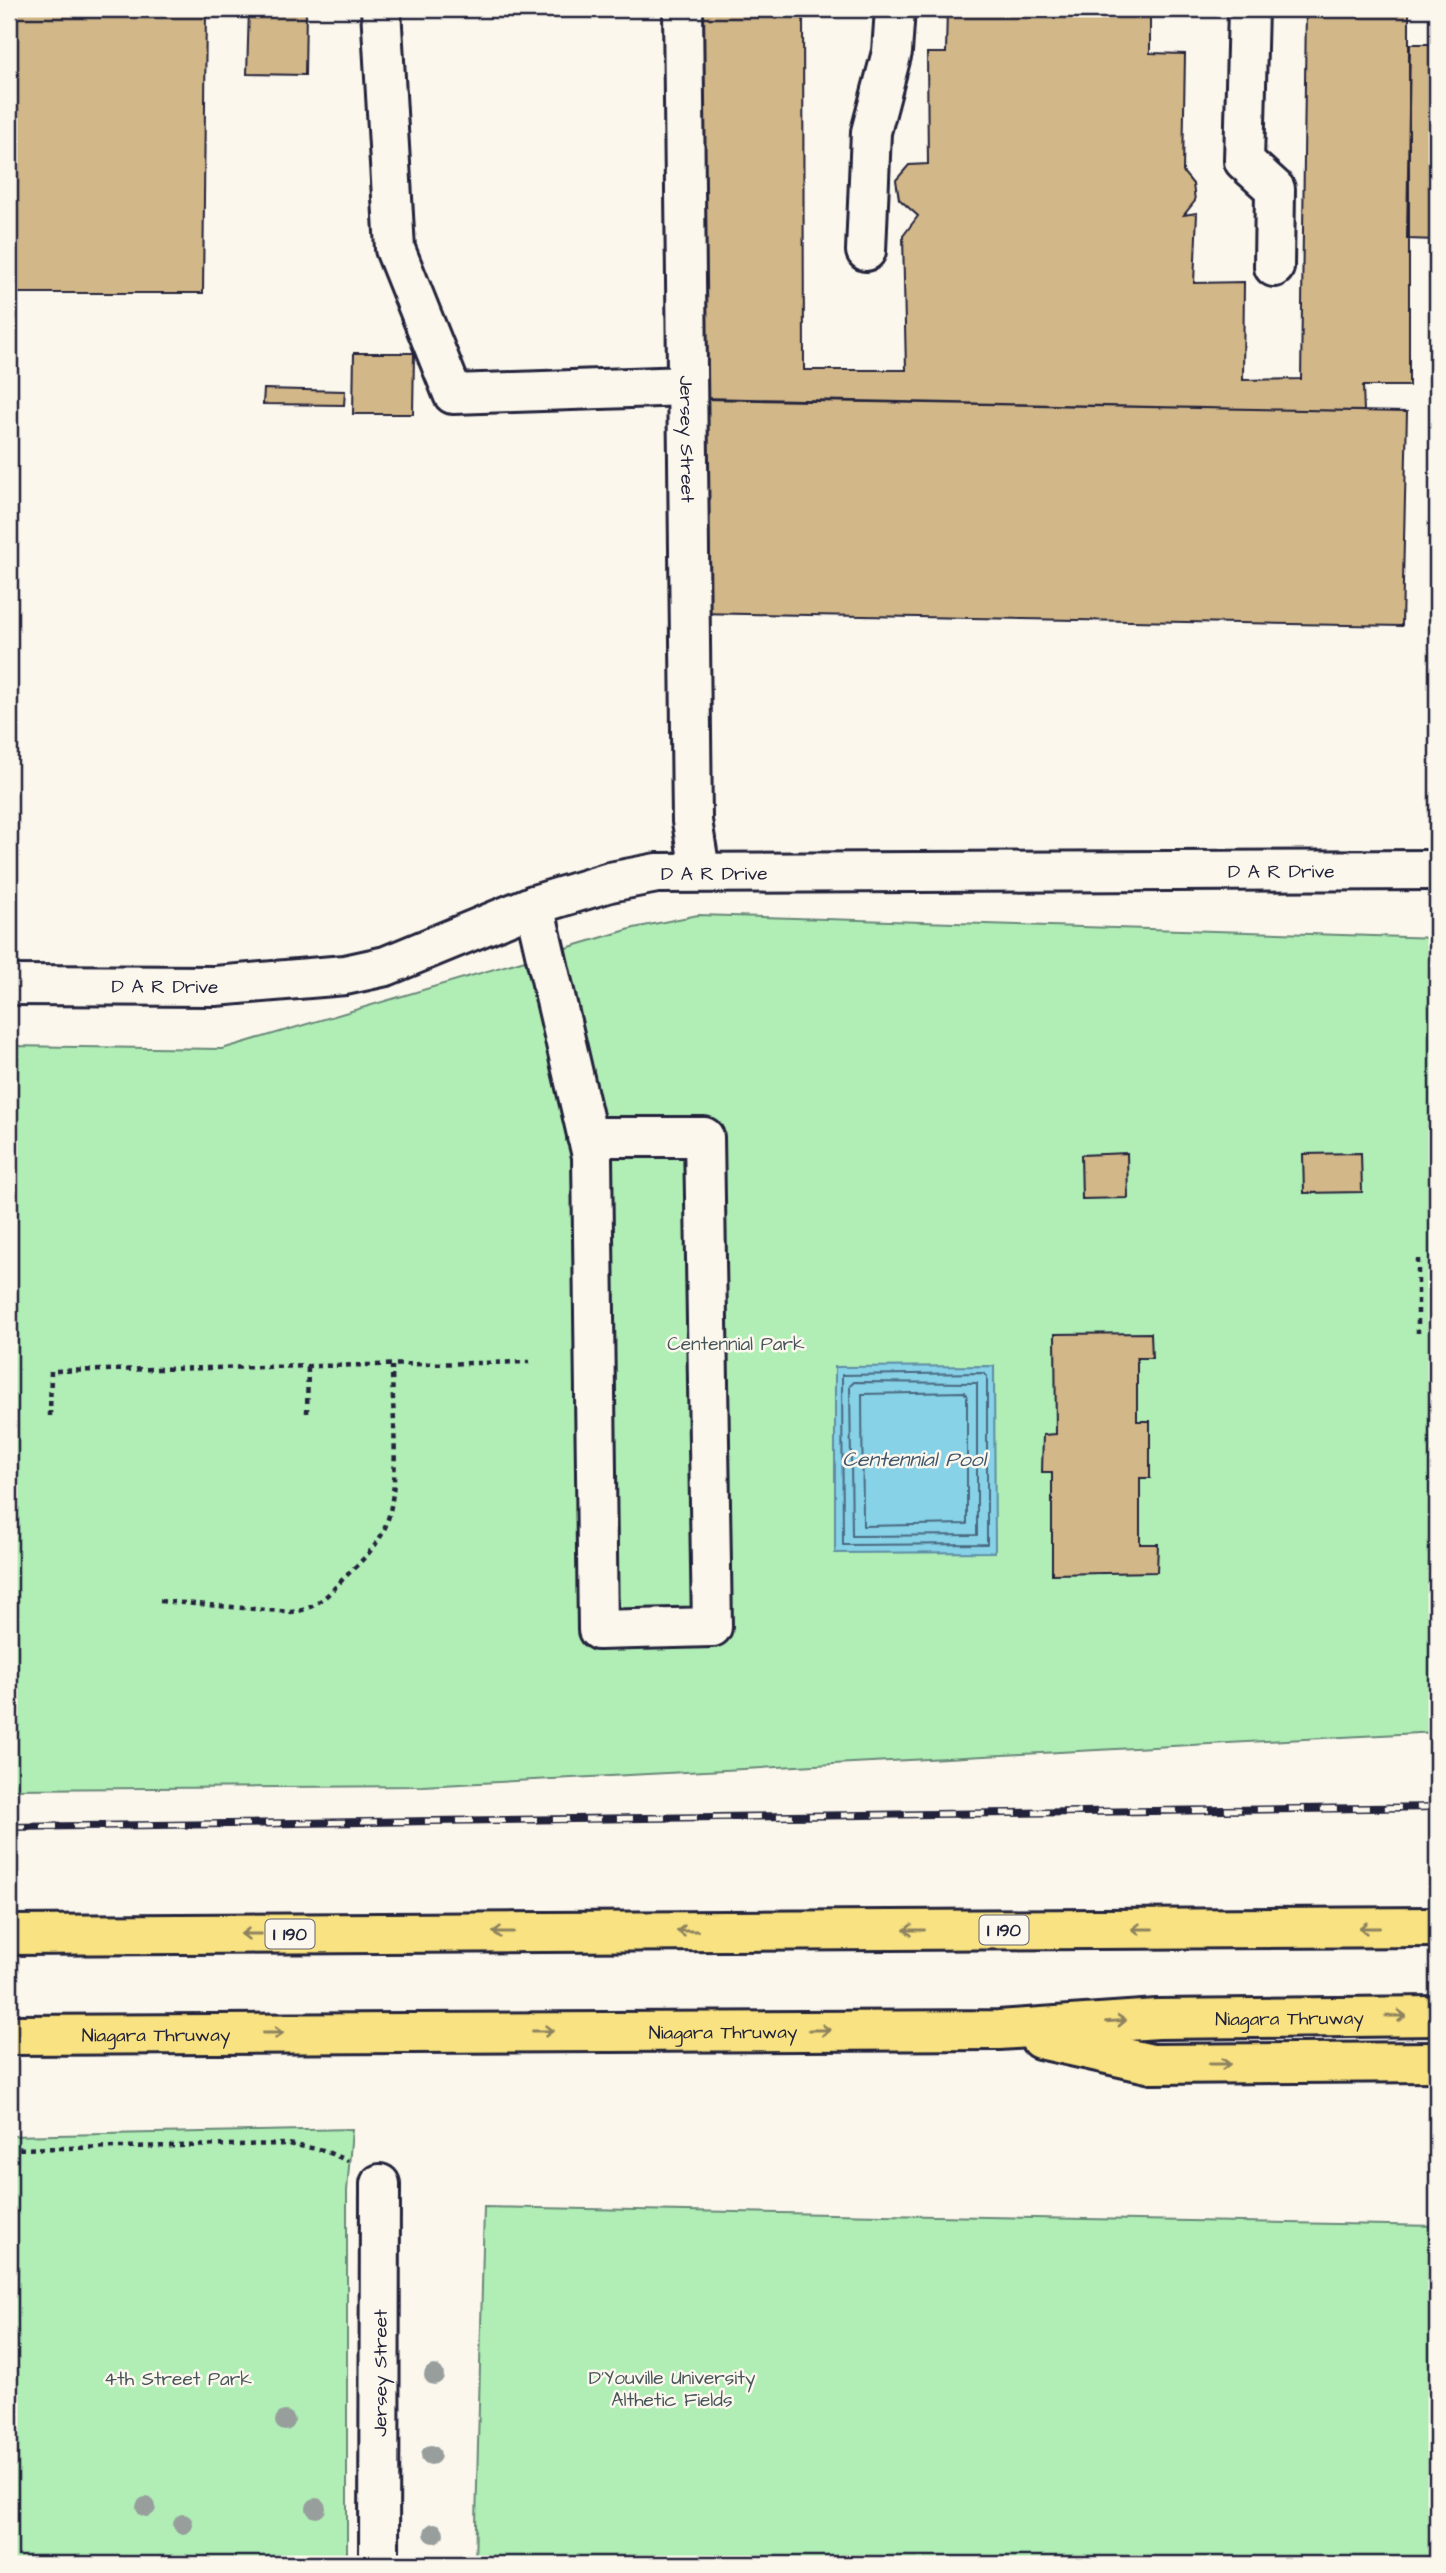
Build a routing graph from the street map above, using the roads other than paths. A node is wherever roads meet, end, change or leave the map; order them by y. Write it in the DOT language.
graph roads {
  1 [pos="381,9"];
  2 [pos="683,9"];
  3 [pos="895,9"];
  4 [pos="1248,9"];
  5 [pos="866,251"];
  6 [pos="1274,267"];
  7 [pos="687,386"];
  8 [pos="1437,870"];
  9 [pos="700,871"];
  10 [pos="534,905"];
  11 [pos="9,985"];
  12 [pos="587,1137"];
  13 [pos="1437,1927"];
  14 [pos="9,1935"];
  15 [pos="1437,2015"];
  16 [pos="999,2030"];
  17 [pos="9,2035"];
  18 [pos="1437,2062"];
  19 [pos="380,2184"];
  20 [pos="379,2564"];
  1 -- 7 [label="street"];
  2 -- 7 [label="street, Jersey Street"];
  3 -- 5 [label="street"];
  4 -- 6 [label="street"];
  7 -- 9 [label="street, Jersey Street"];
  8 -- 9 [label="street, D A R Drive"];
  9 -- 10 [label="street, D A R Drive"];
  10 -- 11 [label="street, D A R Drive"];
  10 -- 12 [label="street"];
  12 -- 12 [label="street"];
  13 -- 14 [label="highway, I 190, one-way"];
  16 -- 15 [label="highway, Niagara Thruway, one-way"];
  17 -- 16 [label="highway, Niagara Thruway, one-way"];
  16 -- 18 [label="highway, one-way"];
  19 -- 20 [label="street, Jersey Street"];
}
